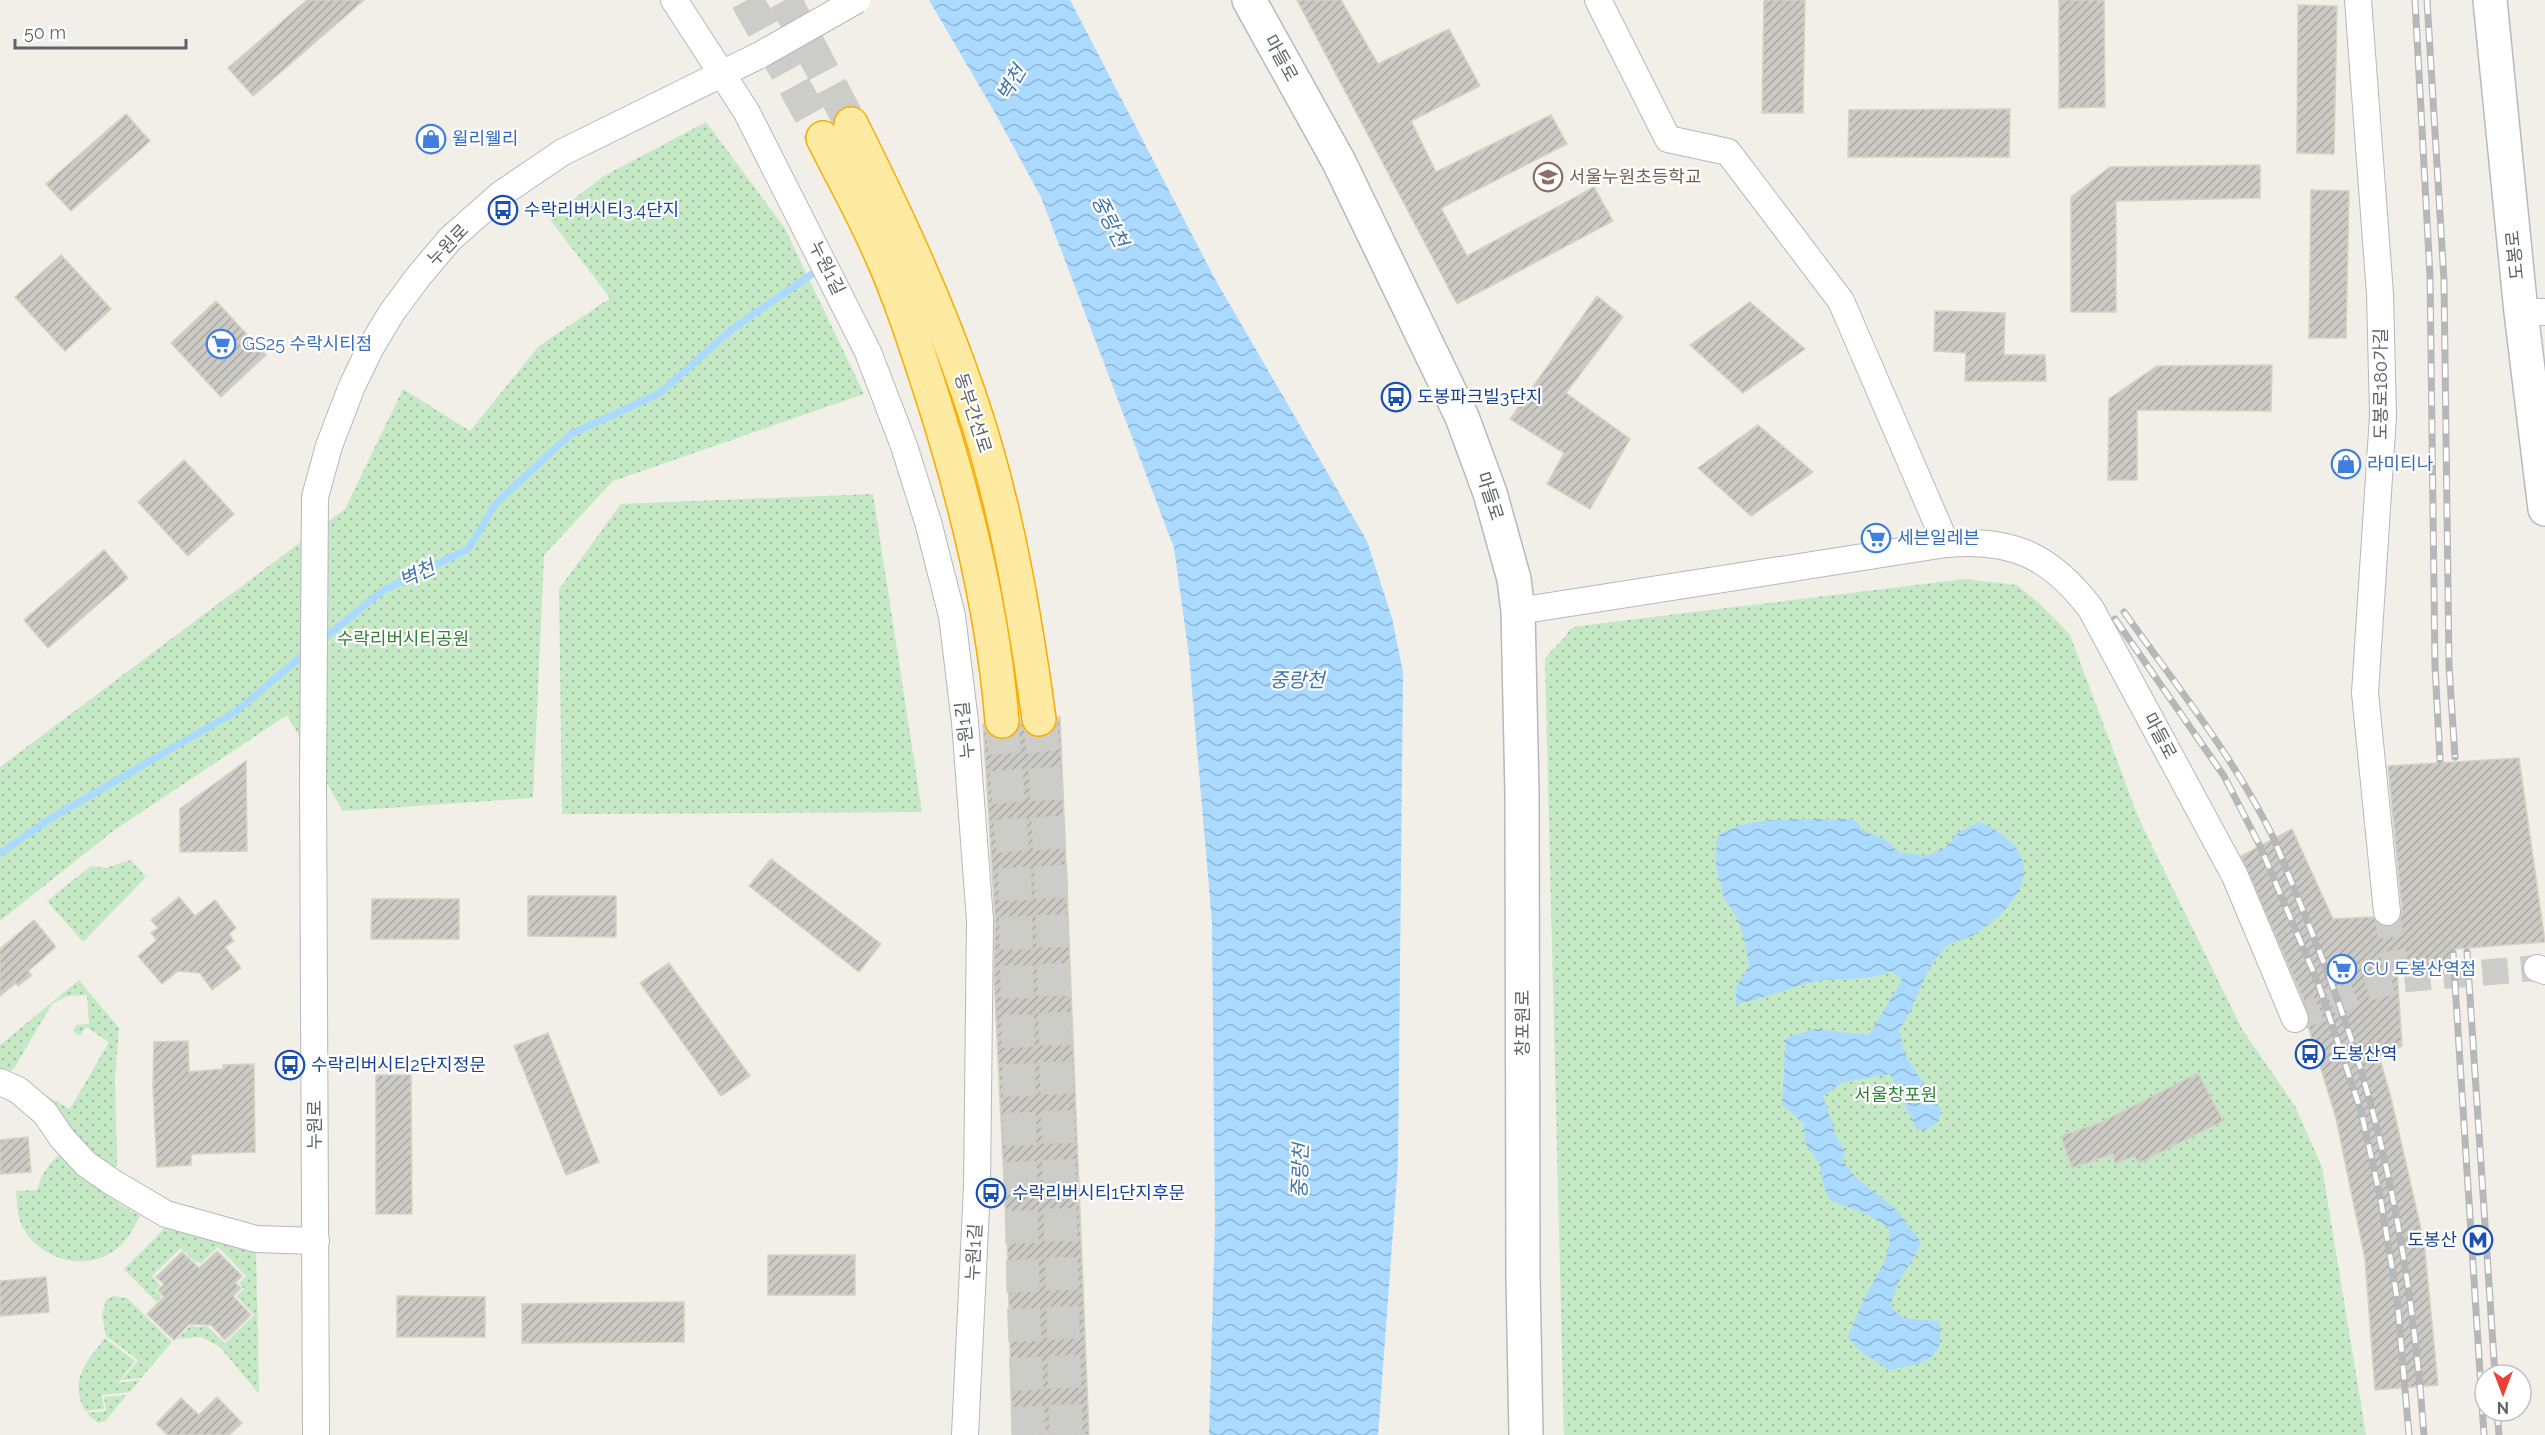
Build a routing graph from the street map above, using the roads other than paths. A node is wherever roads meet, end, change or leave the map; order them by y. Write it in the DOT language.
graph roads {
  1 [pos="674,0"];
  2 [pos="857,0"];
  3 [pos="1248,0"];
  4 [pos="1598,0"];
  5 [pos="2358,0"];
  6 [pos="2490,0"];
  7 [pos="722,75"];
  8 [pos="2533,312"];
  9 [pos="2545,509"];
  10 [pos="1946,544"];
  11 [pos="1518,611"];
  12 [pos="1039,719"];
  13 [pos="1002,721"];
  14 [pos="2387,912"];
  15 [pos="2295,1019"];
  16 [pos="0,1082"];
  17 [pos="316,1241"];
  18 [pos="316,1435"];
  19 [pos="965,1435"];
  20 [pos="1526,1435"];
  1 -- 7 [label="street, 누원1길"];
  2 -- 7 [label="street, 누원로, bridge"];
  3 -- 11 [label="street, 마들로"];
  4 -- 10 [label="street"];
  5 -- 14 [label="street, 도봉로180가길"];
  6 -- 8 [label="street, 도봉로"];
  7 -- 17 [label="street, 누원로"];
  7 -- 19 [label="street, 누원1길"];
  8 -- 9 [label="street, 도봉로"];
  10 -- 11 [label="street, 마들로"];
  10 -- 15 [label="street, 마들로"];
  11 -- 20 [label="street, 창포원로"];
  12 -- 13 [label="highway, 동부간선로"];
  16 -- 17 [label="street"];
  17 -- 18 [label="street, 누원로"];
}
